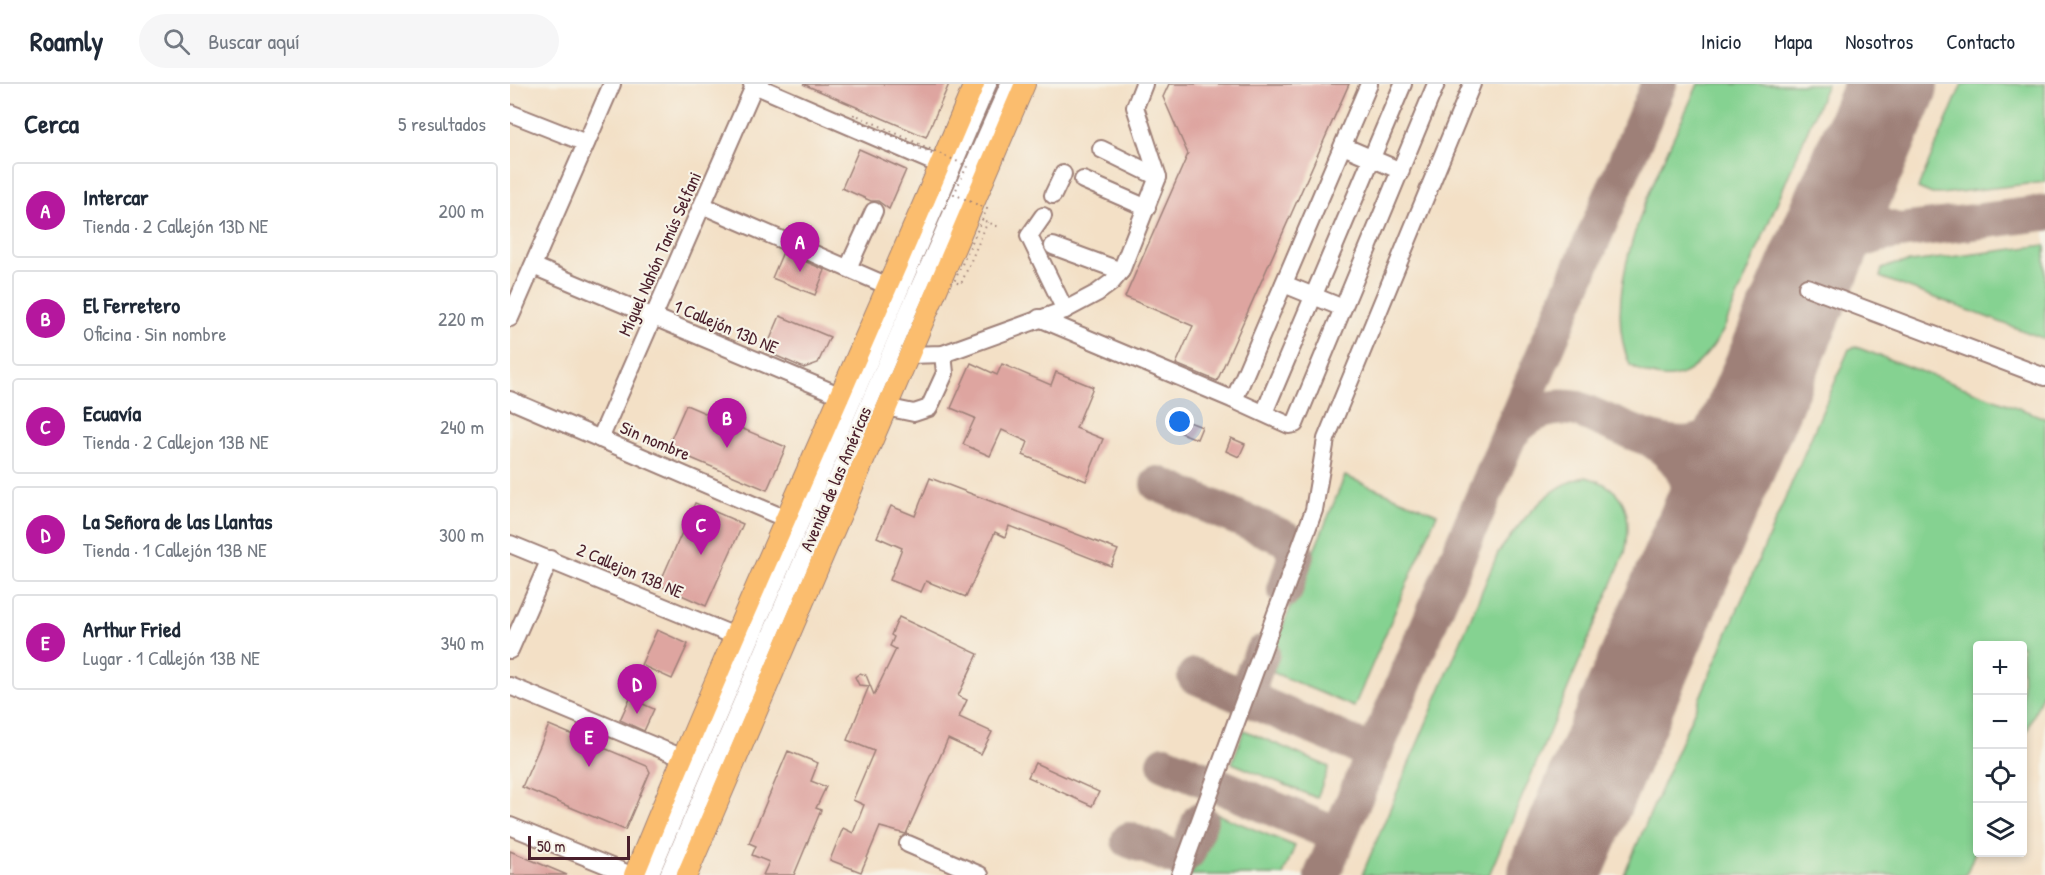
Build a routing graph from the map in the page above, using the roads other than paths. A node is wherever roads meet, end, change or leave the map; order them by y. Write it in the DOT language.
graph roads {
  1 [pos="612,84"];
  2 [pos="754,84"];
  3 [pos="974,84"];
  4 [pos="988,84"];
  5 [pos="1009,84"];
  6 [pos="1025,84"];
  7 [pos="1144,84"];
  8 [pos="1369,84"];
  9 [pos="1403,84"];
  10 [pos="1436,84"];
  11 [pos="1472,84"];
  12 [pos="510,113"];
  13 [pos="586,143"];
  14 [pos="1343,146"];
  15 [pos="1101,149"];
  16 [pos="1372,159"];
  17 [pos="936,160"];
  18 [pos="1401,171"];
  19 [pos="1063,174"];
  20 [pos="1158,177"];
  21 [pos="1083,180"];
  22 [pos="1053,195"];
  23 [pos="704,206"];
  24 [pos="1147,208"];
  25 [pos="874,211"];
  26 [pos="1042,216"];
  27 [pos="1053,246"];
  28 [pos="533,266"];
  29 [pos="848,268"];
  30 [pos="1121,271"];
  31 [pos="1284,284"];
  32 [pos="888,286"];
  33 [pos="1807,286"];
  34 [pos="1314,296"];
  35 [pos="1343,308"];
  36 [pos="1065,310"];
  37 [pos="652,317"];
  38 [pos="510,318"];
  39 [pos="1039,318"];
  40 [pos="943,354"];
  41 [pos="908,355"];
  42 [pos="2045,377"];
  43 [pos="839,395"];
  44 [pos="510,400"];
  45 [pos="1234,400"];
  46 [pos="885,407"];
  47 [pos="1264,413"];
  48 [pos="600,439"];
  49 [pos="784,518"];
  50 [pos="510,544"];
  51 [pos="550,559"];
  52 [pos="735,636"];
  53 [pos="510,650"];
  54 [pos="510,686"];
  55 [pos="683,759"];
  56 [pos="510,826"];
  57 [pos="908,844"];
  58 [pos="632,875"];
  59 [pos="650,875"];
  60 [pos="668,875"];
  61 [pos="687,875"];
  62 [pos="980,875"];
  63 [pos="1180,875"];
  1 -- 13 [label="street"];
  2 -- 17 [label="street"];
  2 -- 23 [label="street, Miguel Nahón Tanús Selfani"];
  3 -- 17 [label="main road, Avenida de las Américas"];
  4 -- 59 [label="street, Avenida de las Américas"];
  5 -- 60 [label="street, Avenida de las Américas"];
  6 -- 41 [label="main road, Avenida de las Américas"];
  7 -- 20 [label="street"];
  8 -- 14 [label="street"];
  9 -- 16 [label="street"];
  10 -- 18 [label="street"];
  11 -- 63 [label="street"];
  12 -- 13 [label="street"];
  13 -- 28 [label="street"];
  14 -- 16 [label="street"];
  14 -- 31 [label="street"];
  15 -- 20 [label="street"];
  16 -- 18 [label="street"];
  16 -- 34 [label="street"];
  17 -- 32 [label="main road, Avenida de las Américas"];
  18 -- 35 [label="street"];
  19 -- 22 [label="street"];
  20 -- 24 [label="street"];
  21 -- 24 [label="street"];
  23 -- 29 [label="street"];
  23 -- 37 [label="street, Miguel Nahón Tanús Selfani"];
  24 -- 30 [label="street"];
  25 -- 29 [label="street"];
  26 -- 36 [label="street"];
  27 -- 30 [label="street"];
  28 -- 37 [label="street, 1 Callejón 13D NE"];
  28 -- 38 [label="street"];
  29 -- 32 [label="street"];
  30 -- 36 [label="street"];
  31 -- 34 [label="street"];
  31 -- 45 [label="street"];
  32 -- 43 [label="main road, Avenida de las Américas"];
  33 -- 42 [label="street"];
  34 -- 35 [label="street"];
  34 -- 47 [label="street"];
  35 -- 47 [label="street"];
  36 -- 39 [label="street"];
  37 -- 43 [label="street, 1 Callejón 13D NE"];
  37 -- 48 [label="street, Miguel Nahón Tanús Selfani"];
  39 -- 40 [label="street"];
  39 -- 45 [label="street"];
  40 -- 41 [label="street"];
  40 -- 46 [label="street"];
  41 -- 46 [label="main road, Avenida de las Américas"];
  43 -- 49 [label="main road, Avenida de las Américas"];
  44 -- 48 [label="street, Sin nombre"];
  45 -- 47 [label="street"];
  46 -- 61 [label="main road, Avenida de las Américas"];
  48 -- 49 [label="street, Sin nombre"];
  49 -- 52 [label="main road, Avenida de las Américas"];
  50 -- 51 [label="street, 2 Callejon 13B NE"];
  51 -- 52 [label="street, 2 Callejon 13B NE"];
  51 -- 53 [label="street"];
  52 -- 55 [label="main road, Avenida de las Américas"];
  54 -- 55 [label="street"];
  55 -- 58 [label="main road, Avenida de las Américas"];
  56 -- 58 [label="street"];
  57 -- 62 [label="street"];
}
